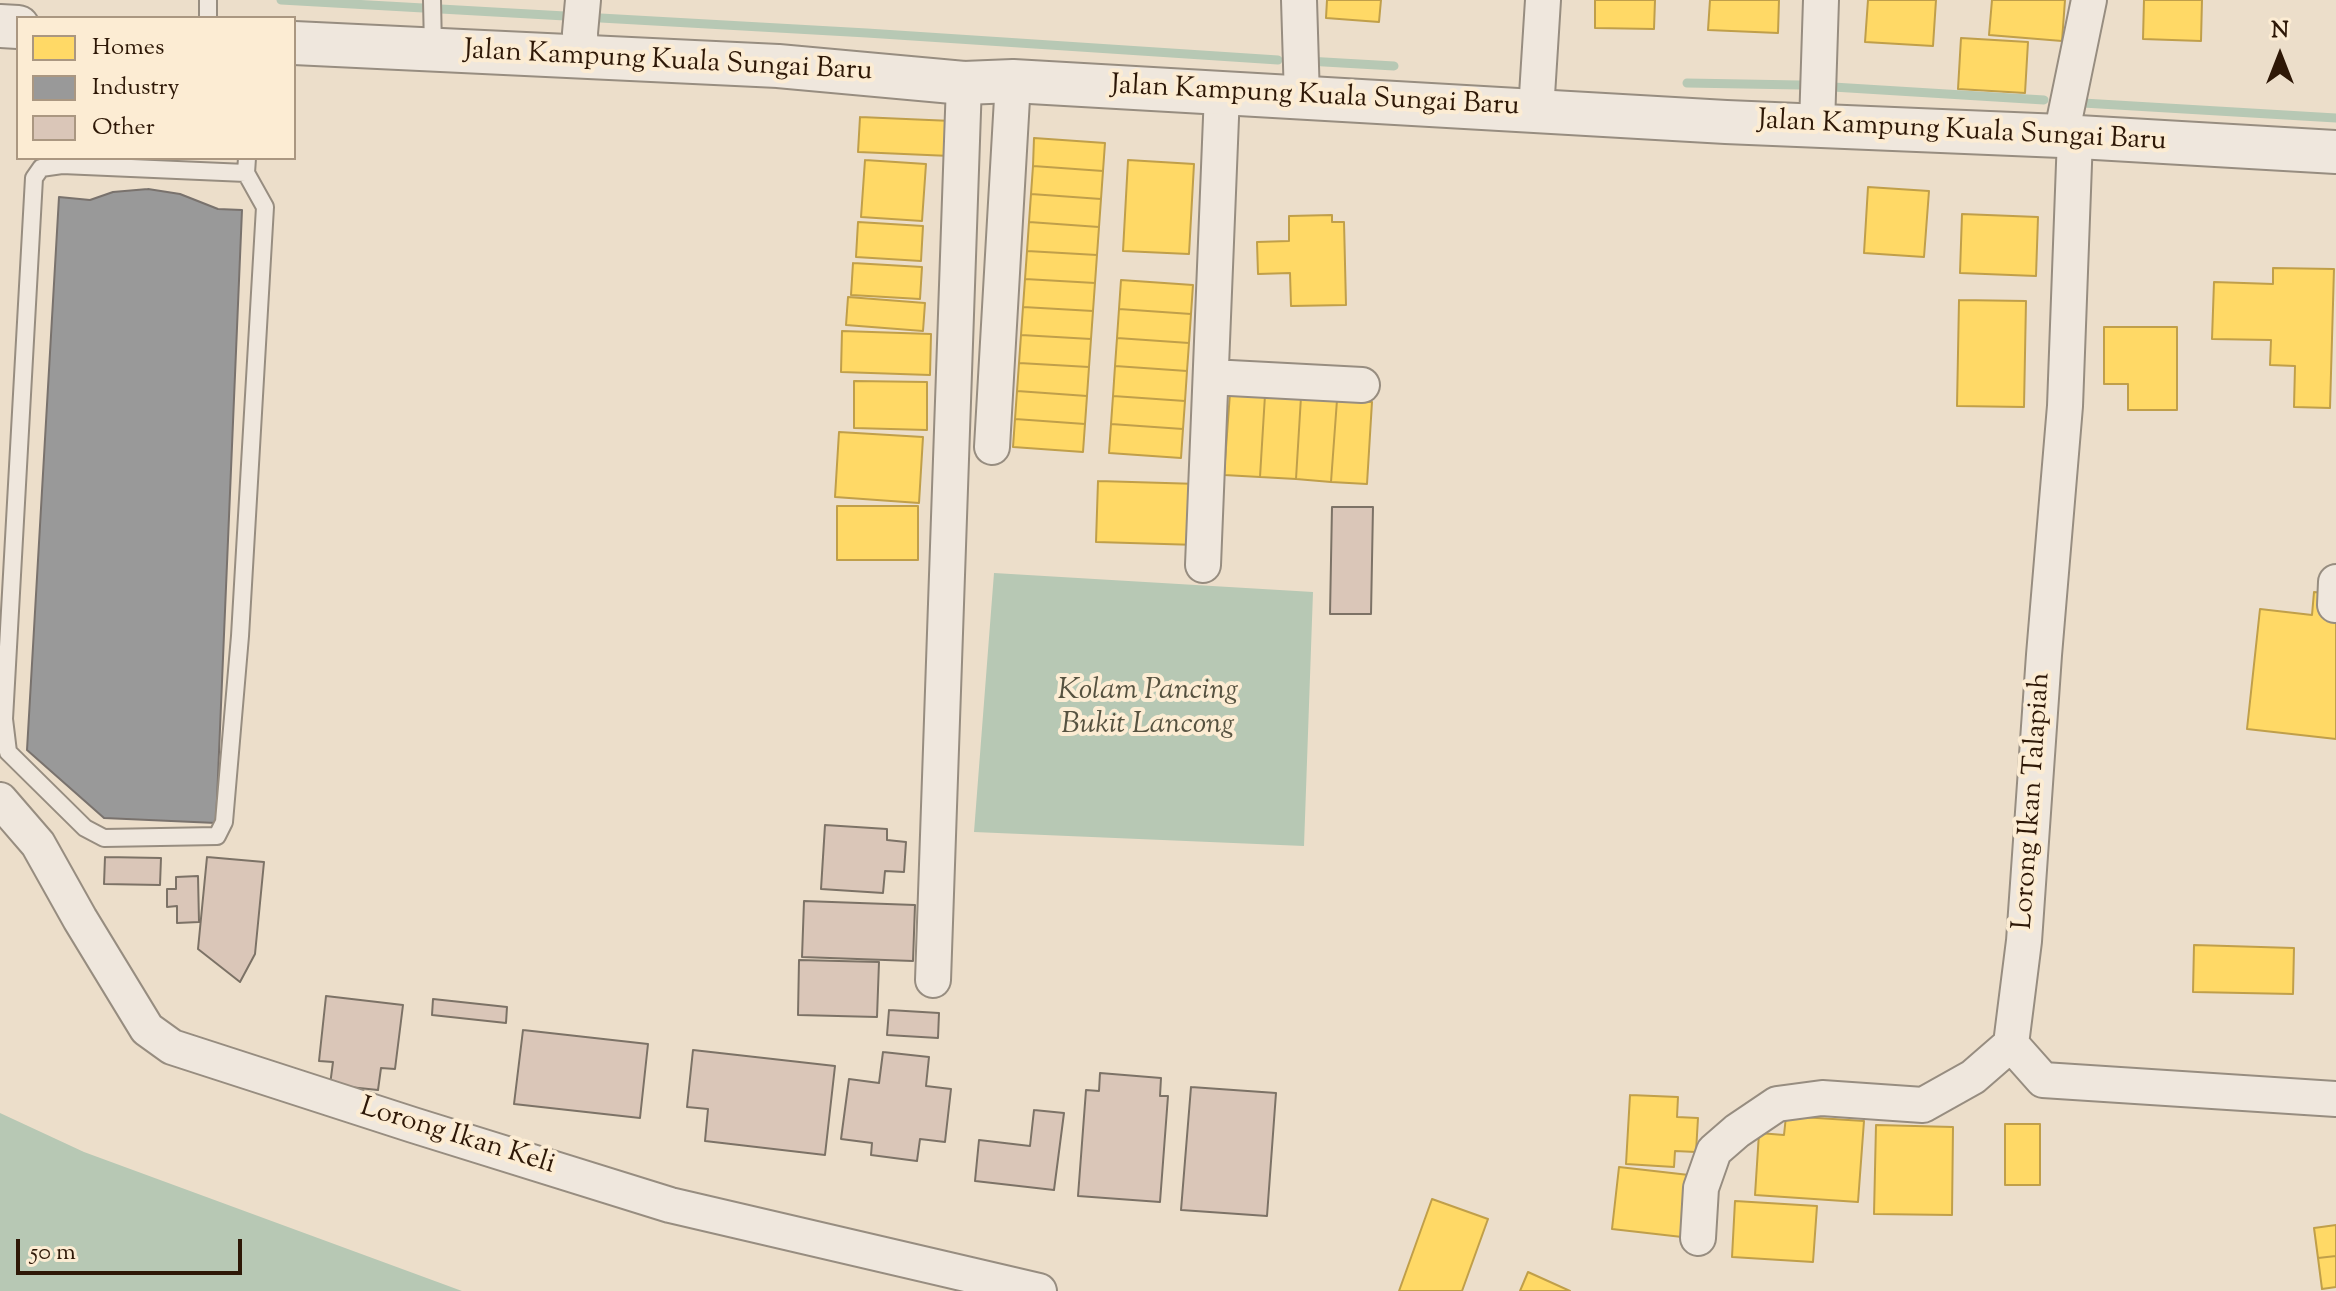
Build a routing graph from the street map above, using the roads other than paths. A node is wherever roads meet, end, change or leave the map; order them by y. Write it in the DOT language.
graph roads {
  1 [pos="1299,0"];
  2 [pos="1543,0"];
  3 [pos="1821,0"];
  4 [pos="2089,0"];
  5 [pos="432,4"];
  6 [pos="582,23"];
  7 [pos="432,41"];
  8 [pos="296,43"];
  9 [pos="1013,81"];
  10 [pos="964,83"];
  11 [pos="1222,93"];
  12 [pos="1302,98"];
  13 [pos="1536,111"];
  14 [pos="1817,125"];
  15 [pos="2068,137"];
  16 [pos="2336,152"];
  17 [pos="246,166"];
  18 [pos="1211,377"];
  19 [pos="1362,385"];
  20 [pos="992,447"];
  21 [pos="1203,565"];
  22 [pos="2336,582"];
  23 [pos="2335,605"];
  24 [pos="0,800"];
  25 [pos="933,980"];
  26 [pos="2011,1044"];
  27 [pos="2336,1099"];
  28 [pos="1698,1238"];
  29 [pos="1039,1291"];
  1 -- 12 [label="street"];
  2 -- 13 [label="street"];
  3 -- 14 [label="street"];
  4 -- 15 [label="street, Lorong Ikan Talapiah"];
  5 -- 7 [label="lane"];
  6 -- 7 [label="street, Jalan Kampung Kuala Sungai Baru"];
  6 -- 10 [label="street, Jalan Kampung Kuala Sungai Baru"];
  7 -- 8 [label="street, Jalan Kampung Kuala Sungai Baru"];
  9 -- 10 [label="street, Jalan Kampung Kuala Sungai Baru"];
  9 -- 11 [label="street, Jalan Kampung Kuala Sungai Baru"];
  9 -- 20 [label="street"];
  10 -- 25 [label="street"];
  11 -- 12 [label="street, Jalan Kampung Kuala Sungai Baru"];
  11 -- 18 [label="street"];
  12 -- 13 [label="street, Jalan Kampung Kuala Sungai Baru"];
  13 -- 14 [label="street, Jalan Kampung Kuala Sungai Baru"];
  14 -- 15 [label="street, Jalan Kampung Kuala Sungai Baru"];
  15 -- 16 [label="street, Jalan Kampung Kuala Sungai Baru"];
  15 -- 26 [label="street, Lorong Ikan Talapiah"];
  17 -- 17 [label="lane"];
  18 -- 19 [label="street"];
  18 -- 21 [label="street"];
  22 -- 23 [label="street"];
  24 -- 29 [label="street, Lorong Ikan Keli"];
  26 -- 27 [label="street"];
  26 -- 28 [label="street"];
}
